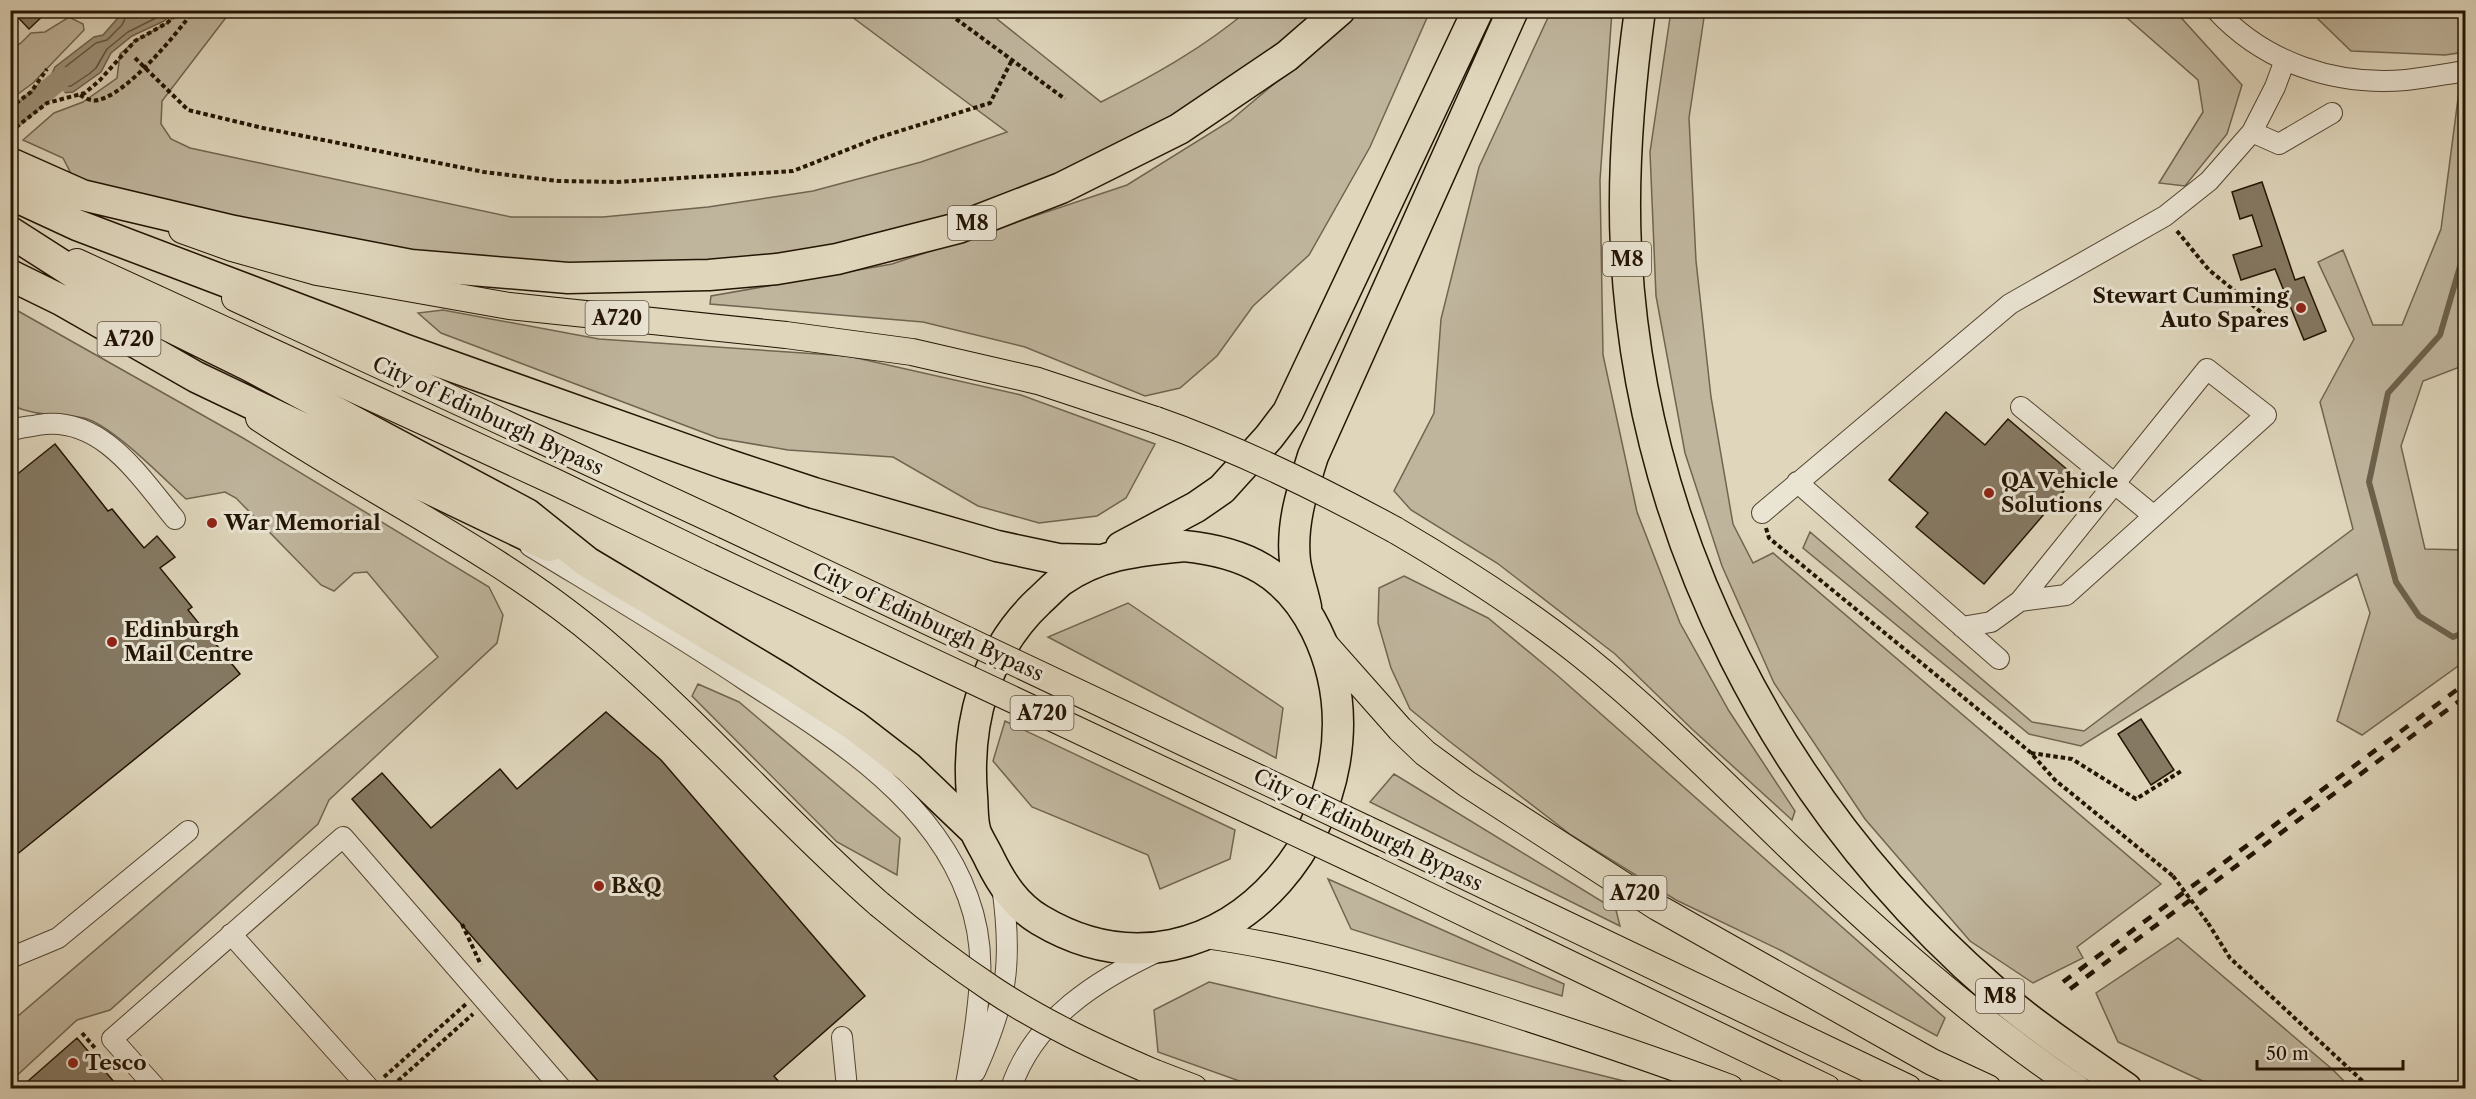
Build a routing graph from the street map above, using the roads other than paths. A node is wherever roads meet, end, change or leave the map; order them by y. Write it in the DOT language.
graph roads {
  1 [pos="1340,10"];
  2 [pos="1478,10"];
  3 [pos="1514,10"];
  4 [pos="1640,10"];
  5 [pos="2216,10"];
  6 [pos="2285,60"];
  7 [pos="2465,71"];
  8 [pos="2332,113"];
  9 [pos="2252,132"];
  10 [pos="10,163"];
  11 [pos="10,194"];
  12 [pos="82,195"];
  13 [pos="77,225"];
  14 [pos="10,232"];
  15 [pos="10,275"];
  16 [pos="196,377"];
  17 [pos="2021,407"];
  18 [pos="10,431"];
  19 [pos="1797,482"];
  20 [pos="2115,483"];
  21 [pos="464,507"];
  22 [pos="1762,513"];
  23 [pos="2154,516"];
  24 [pos="175,519"];
  25 [pos="1100,559"];
  26 [pos="587,562"];
  27 [pos="2020,601"];
  28 [pos="1308,612"];
  29 [pos="1962,627"];
  30 [pos="1322,641"];
  31 [pos="1999,659"];
  32 [pos="188,831"];
  33 [pos="975,831"];
  34 [pos="1002,884"];
  35 [pos="231,934"];
  36 [pos="1205,935"];
  37 [pos="1175,944"];
  38 [pos="10,958"];
  39 [pos="842,1037"];
  40 [pos="377,1086"];
  41 [pos="156,1089"];
  42 [pos="561,1089"];
  43 [pos="847,1089"];
  44 [pos="966,1089"];
  45 [pos="1011,1089"];
  46 [pos="1194,1089"];
  47 [pos="1730,1089"];
  48 [pos="1827,1089"];
  49 [pos="1908,1089"];
  50 [pos="1988,1089"];
  51 [pos="2077,1089"];
  52 [pos="2126,1089"];
  1 -- 12 [label="highway, M8"];
  2 -- 25 [label="highway"];
  3 -- 28 [label="highway"];
  4 -- 52 [label="highway, M8"];
  5 -- 6 [label="street"];
  6 -- 7 [label="street"];
  6 -- 9 [label="street"];
  8 -- 9 [label="street"];
  9 -- 19 [label="street"];
  10 -- 12 [label="highway, A720"];
  11 -- 13 [label="highway, City of Edinburgh Bypass / A720"];
  12 -- 51 [label="main road, A720, bridge"];
  13 -- 25 [label="highway"];
  13 -- 49 [label="main road, City of Edinburgh Bypass / A720, bridge"];
  14 -- 26 [label="highway"];
  14 -- 48 [label="main road, City of Edinburgh Bypass / A720, bridge"];
  15 -- 16 [label="highway, A720"];
  16 -- 21 [label="highway"];
  16 -- 46 [label="main road, A720, bridge"];
  17 -- 20 [label="street"];
  18 -- 24 [label="street"];
  19 -- 22 [label="street"];
  19 -- 29 [label="street"];
  20 -- 23 [label="street"];
  20 -- 23 [label="street"];
  20 -- 27 [label="street"];
  21 -- 26 [label="highway"];
  21 -- 44 [label="street"];
  23 -- 27 [label="street"];
  25 -- 28 [label="highway"];
  25 -- 33 [label="highway"];
  26 -- 33 [label="highway"];
  27 -- 29 [label="street"];
  28 -- 30 [label="highway"];
  29 -- 31 [label="street"];
  30 -- 36 [label="highway"];
  30 -- 50 [label="main road, A720"];
  32 -- 38 [label="street"];
  33 -- 34 [label="highway"];
  34 -- 37 [label="highway"];
  34 -- 44 [label="street"];
  35 -- 40 [label="street"];
  35 -- 41 [label="street"];
  35 -- 42 [label="street"];
  36 -- 37 [label="highway"];
  36 -- 47 [label="main road"];
  37 -- 45 [label="street"];
  39 -- 43 [label="street"];
}
